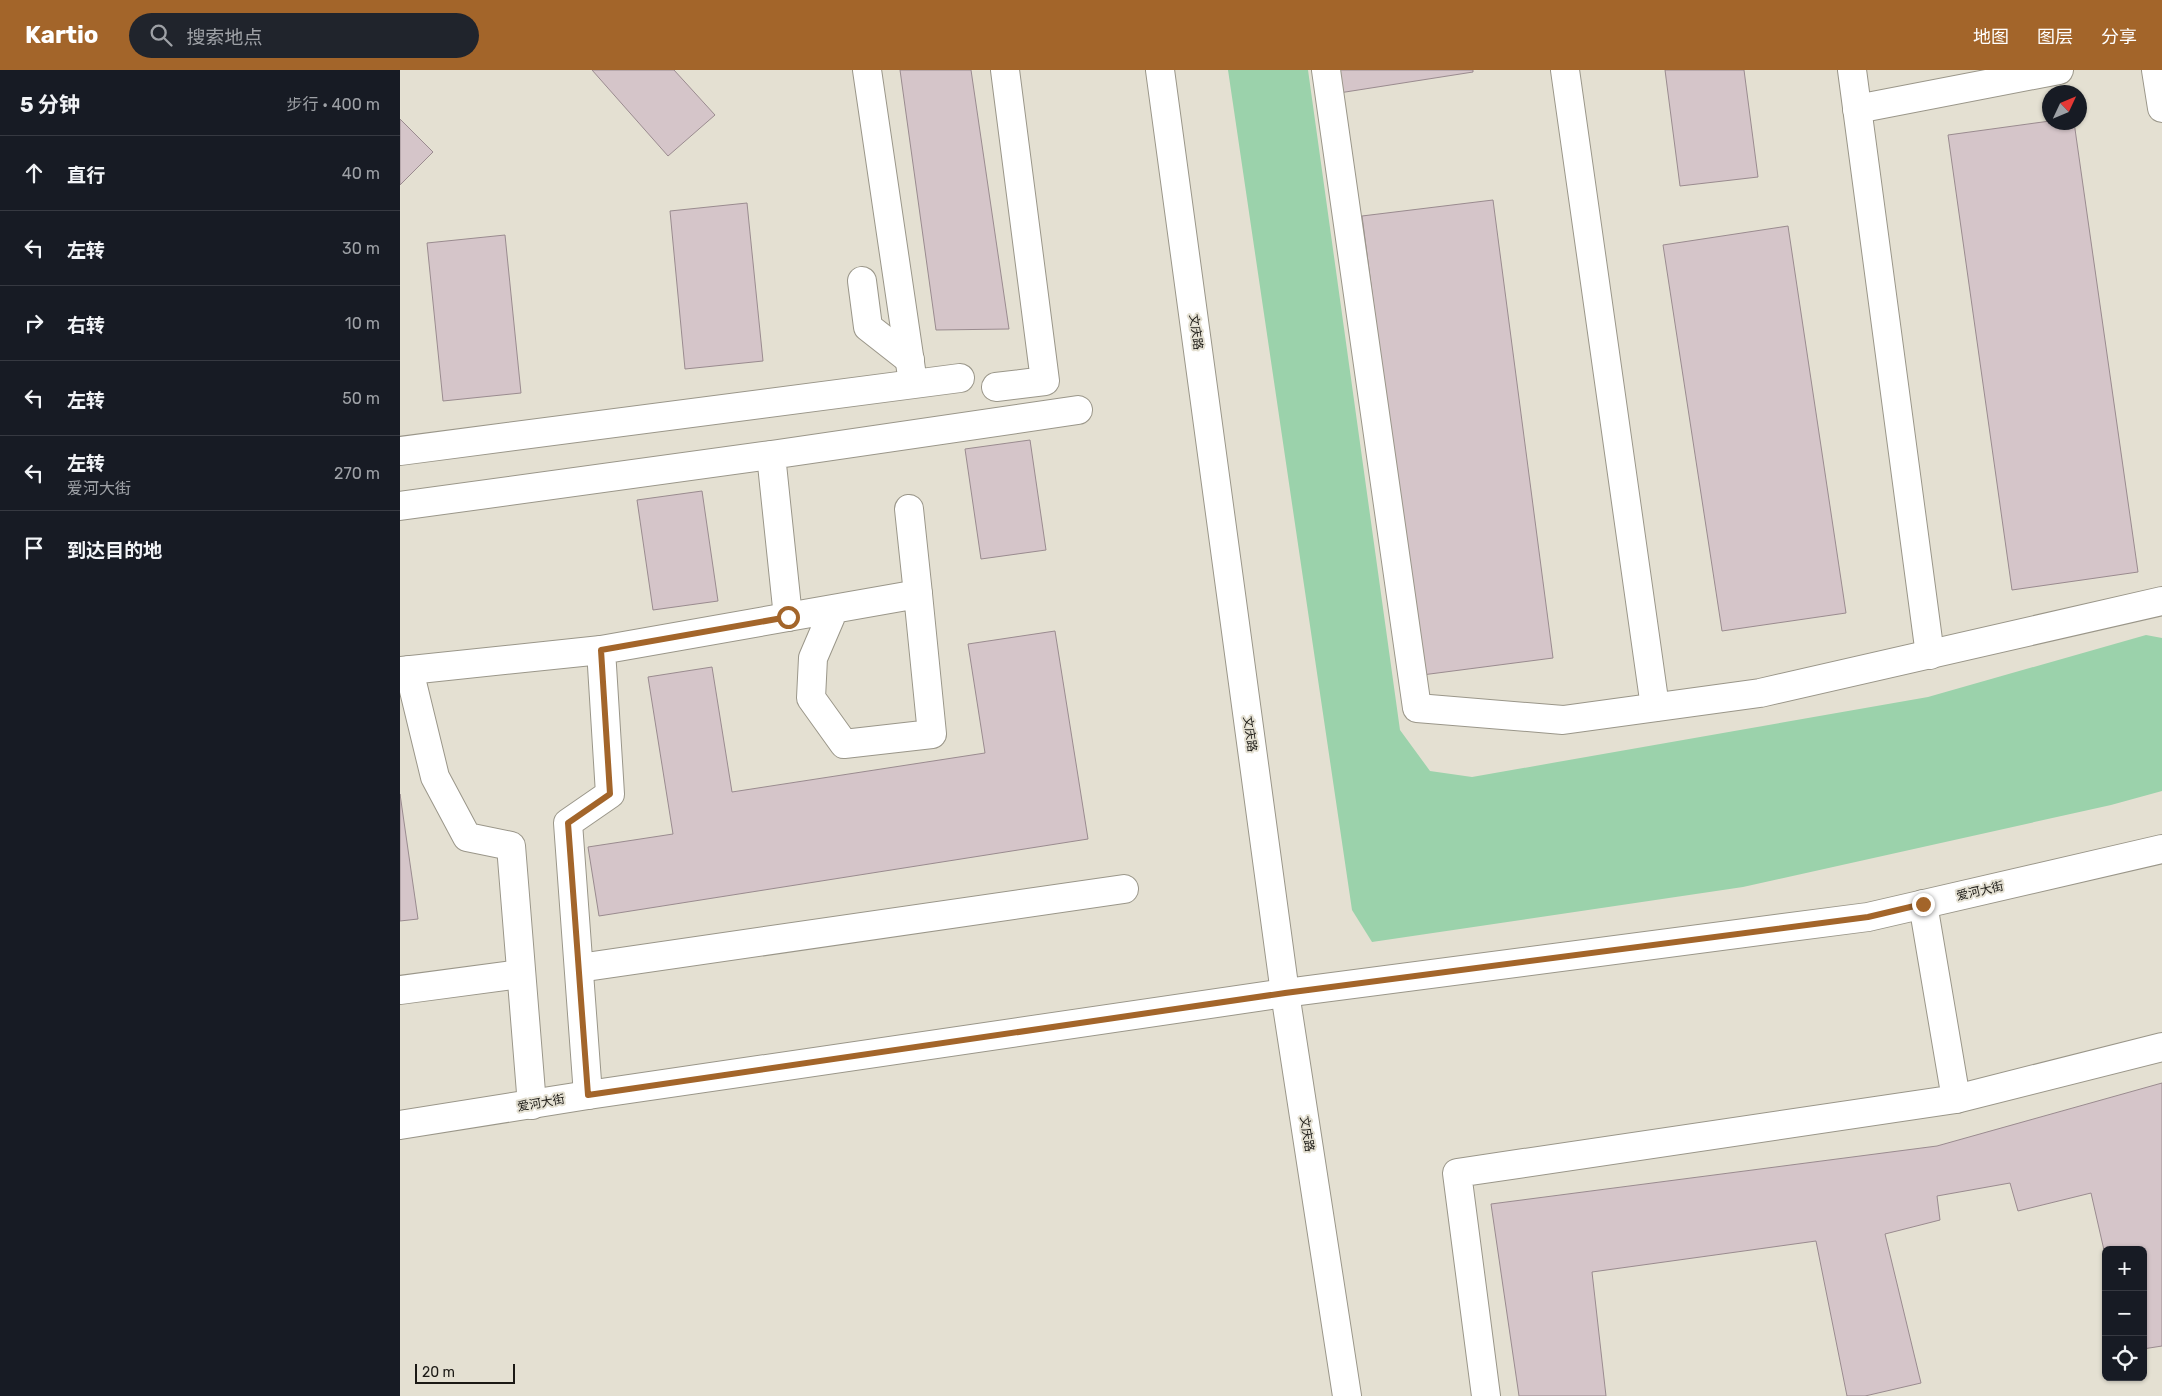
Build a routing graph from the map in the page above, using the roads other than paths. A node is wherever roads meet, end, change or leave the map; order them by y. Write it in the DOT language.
graph roads {
  1 [pos="867,70"];
  2 [pos="1006,70"];
  3 [pos="1160,70"];
  4 [pos="1326,70"];
  5 [pos="1565,70"];
  6 [pos="1852,70"];
  7 [pos="2059,70"];
  8 [pos="2156,70"];
  9 [pos="2162,108"];
  10 [pos="1857,109"];
  11 [pos="862,281"];
  12 [pos="911,372"];
  13 [pos="960,378"];
  14 [pos="996,387"];
  15 [pos="1078,410"];
  16 [pos="400,451"];
  17 [pos="771,455"];
  18 [pos="400,506"];
  19 [pos="908,509"];
  20 [pos="918,594"];
  21 [pos="2162,601"];
  22 [pos="834,609"];
  23 [pos="788,617"];
  24 [pos="601,650"];
  25 [pos="1930,655"];
  26 [pos="404,671"];
  27 [pos="1655,707"];
  28 [pos="2162,849"];
  29 [pos="1124,889"];
  30 [pos="1923,904"];
  31 [pos="579,968"];
  32 [pos="522,974"];
  33 [pos="400,990"];
  34 [pos="1285,993"];
  35 [pos="2162,1047"];
  36 [pos="588,1095"];
  37 [pos="1956,1098"];
  38 [pos="532,1105"];
  39 [pos="400,1124"];
  40 [pos="1347,1396"];
  41 [pos="1486,1396"];
  1 -- 12 [label="street"];
  2 -- 14 [label="street"];
  3 -- 34 [label="street, 文庆路"];
  4 -- 27 [label="street"];
  5 -- 27 [label="street"];
  6 -- 10 [label="street"];
  7 -- 10 [label="street"];
  8 -- 9 [label="street"];
  10 -- 25 [label="street"];
  11 -- 12 [label="street"];
  12 -- 13 [label="street"];
  12 -- 16 [label="street"];
  15 -- 17 [label="street"];
  17 -- 18 [label="street"];
  17 -- 23 [label="street"];
  19 -- 20 [label="street"];
  20 -- 22 [label="street"];
  20 -- 22 [label="street"];
  21 -- 25 [label="street"];
  22 -- 23 [label="street"];
  23 -- 24 [label="street"];
  24 -- 26 [label="street"];
  24 -- 31 [label="street"];
  25 -- 27 [label="street"];
  26 -- 32 [label="street"];
  28 -- 30 [label="street, 爱河大街"];
  29 -- 31 [label="street"];
  30 -- 34 [label="street, 爱河大街"];
  30 -- 37 [label="street"];
  31 -- 36 [label="street"];
  32 -- 33 [label="street"];
  32 -- 38 [label="street"];
  34 -- 36 [label="street, 爱河大街"];
  34 -- 40 [label="street, 文庆路"];
  35 -- 37 [label="street"];
  36 -- 38 [label="street, 爱河大街"];
  37 -- 41 [label="street"];
  38 -- 39 [label="street, 爱河大街"];
}
